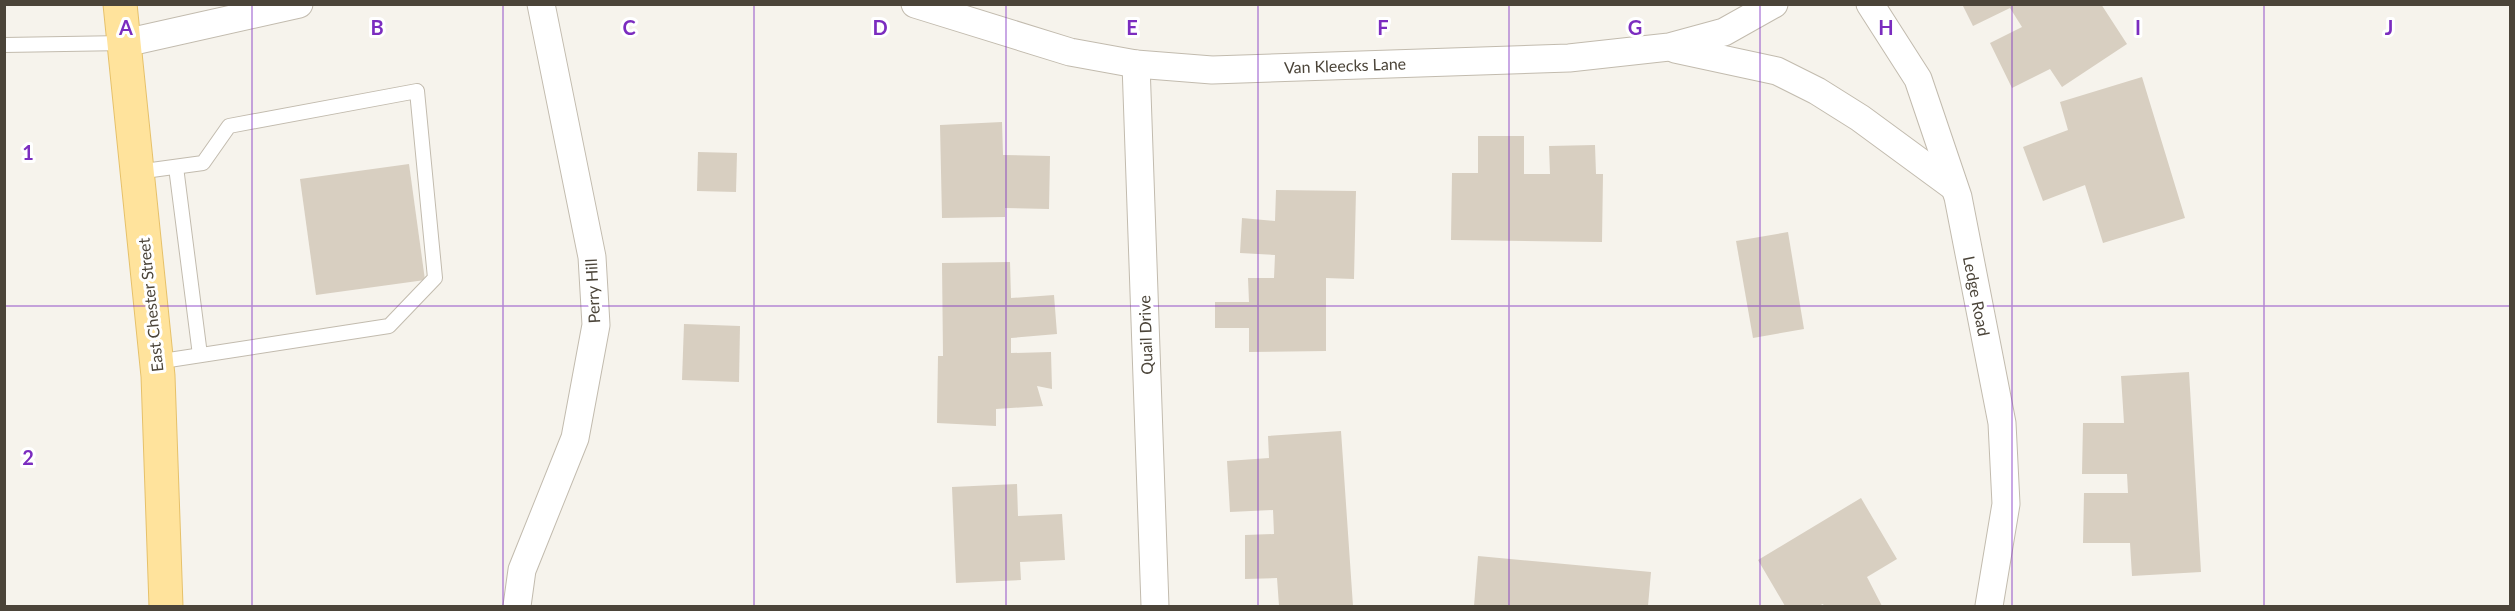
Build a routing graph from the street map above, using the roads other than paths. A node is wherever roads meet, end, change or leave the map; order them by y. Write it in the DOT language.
graph roads {
  1 [pos="120,4"];
  2 [pos="299,4"];
  3 [pos="541,4"];
  4 [pos="915,4"];
  5 [pos="1774,4"];
  6 [pos="1870,4"];
  7 [pos="125,43"];
  8 [pos="4,45"];
  9 [pos="1669,47"];
  10 [pos="1136,64"];
  11 [pos="176,167"];
  12 [pos="137,172"];
  13 [pos="1954,187"];
  14 [pos="201,355"];
  15 [pos="156,362"];
  16 [pos="166,606"];
  17 [pos="517,606"];
  18 [pos="1155,606"];
  19 [pos="1989,606"];
  1 -- 7 [label="main road, East Chester Street"];
  2 -- 7 [label="street"];
  3 -- 17 [label="street, Perry Hill"];
  4 -- 10 [label="street, Van Kleecks Lane"];
  5 -- 9 [label="street, Van Kleecks Lane"];
  6 -- 13 [label="street, Ledge Road"];
  7 -- 8 [label="lane"];
  7 -- 12 [label="main road, East Chester Street"];
  9 -- 10 [label="street, Van Kleecks Lane"];
  9 -- 13 [label="street"];
  10 -- 18 [label="street, Quail Drive"];
  11 -- 12 [label="lane"];
  11 -- 14 [label="lane"];
  11 -- 14 [label="lane"];
  12 -- 15 [label="main road, East Chester Street"];
  13 -- 19 [label="street, Ledge Road"];
  14 -- 15 [label="lane"];
  15 -- 16 [label="main road, East Chester Street"];
}
